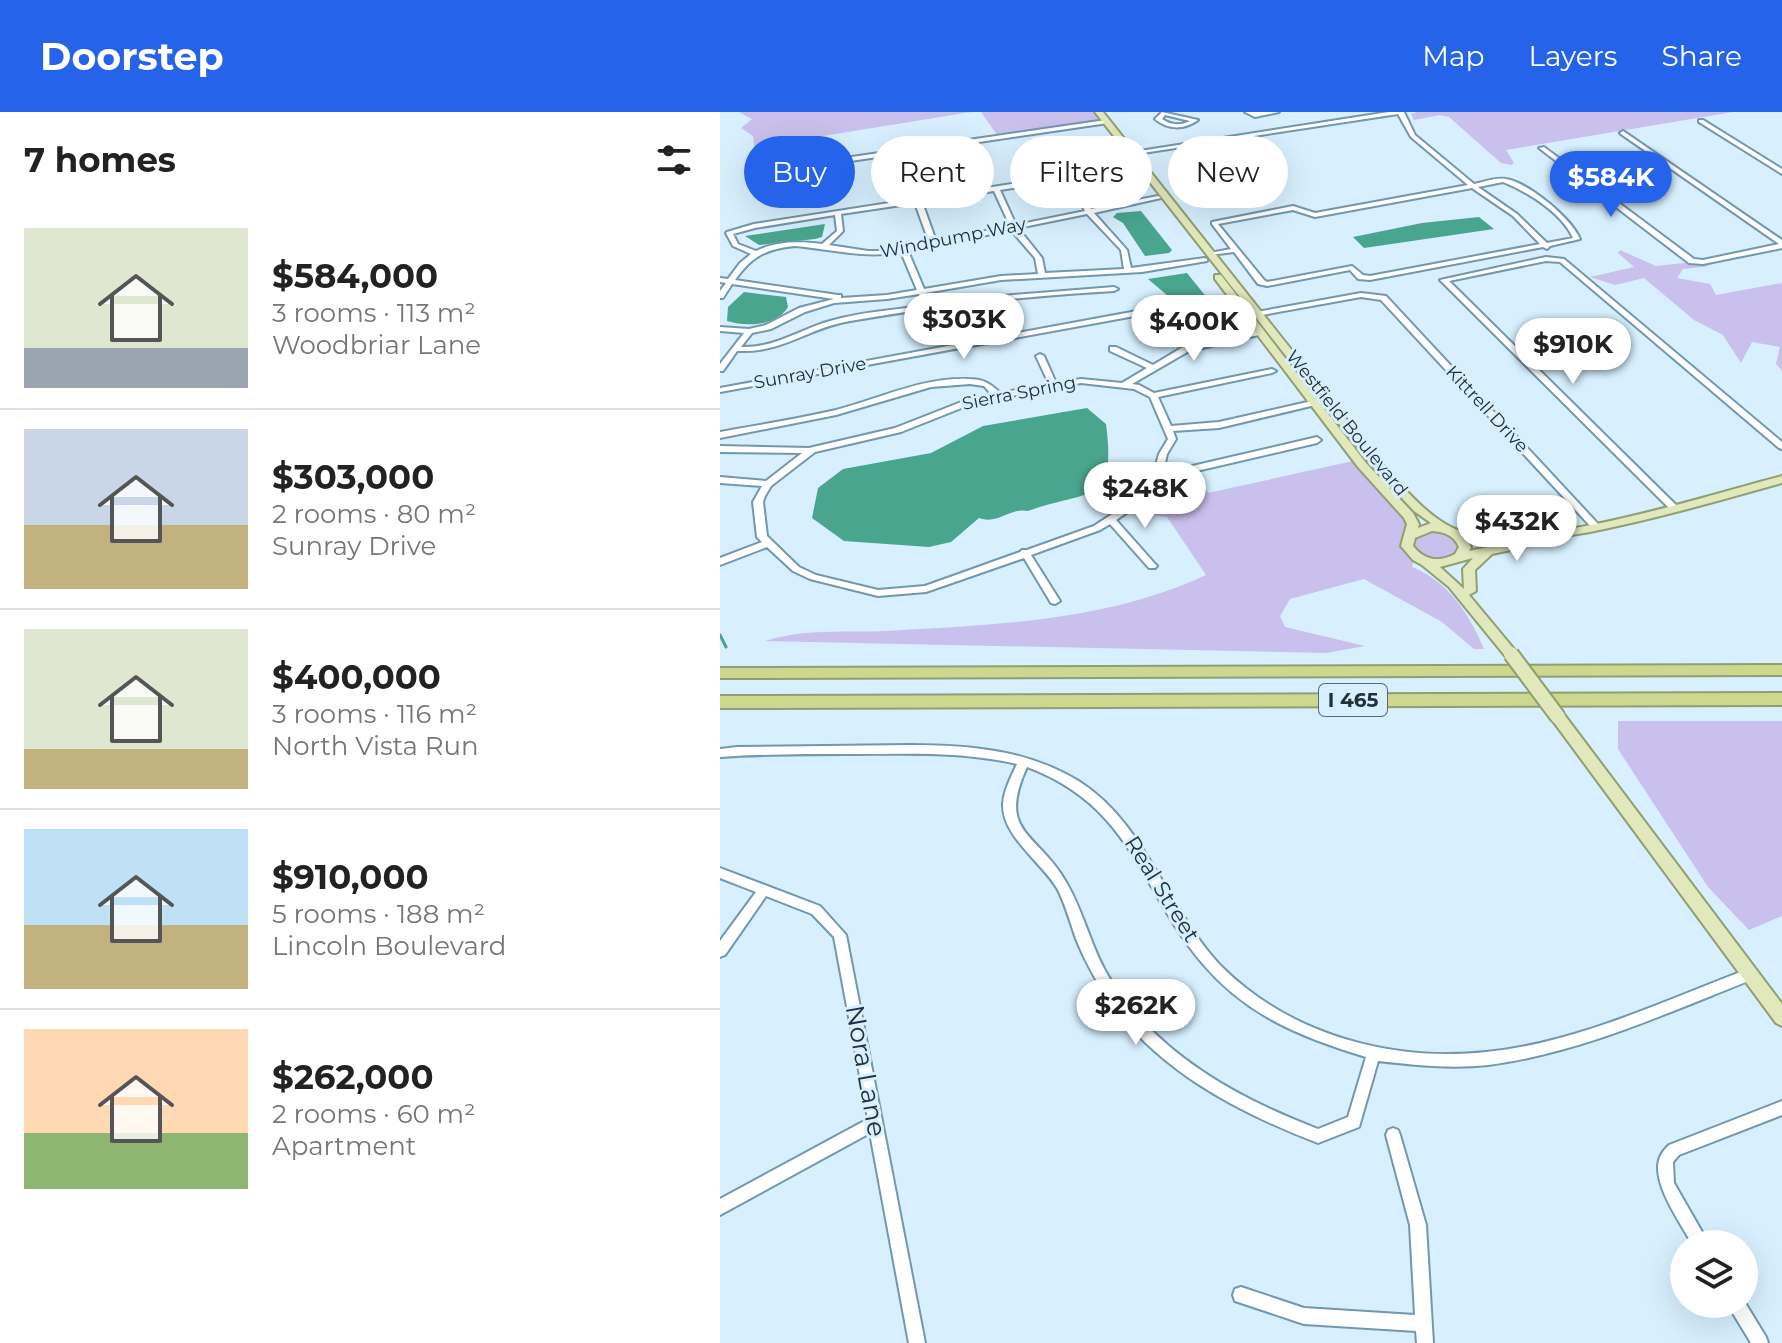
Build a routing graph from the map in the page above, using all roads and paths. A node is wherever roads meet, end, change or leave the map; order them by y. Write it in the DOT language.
graph roads {
  1 [pos="1099,112"];
  2 [pos="1206,112"];
  3 [pos="1248,112"];
  4 [pos="1276,112"];
  5 [pos="1400,112"];
  6 [pos="1195,120"];
  7 [pos="1701,121"];
  8 [pos="1106,122"];
  9 [pos="1623,133"];
  10 [pos="1117,136"];
  11 [pos="1542,148"];
  12 [pos="1152,153"];
  13 [pos="855,159"];
  14 [pos="1782,172"];
  15 [pos="1152,182"];
  16 [pos="1010,187"];
  17 [pos="1475,187"];
  18 [pos="1152,188"];
  19 [pos="996,189"];
  20 [pos="1158,198"];
  21 [pos="871,208"];
  22 [pos="921,208"];
  23 [pos="1088,209"];
  24 [pos="838,213"];
  25 [pos="1013,228"];
  26 [pos="934,245"];
  27 [pos="1545,245"];
  28 [pos="1782,245"];
  29 [pos="822,248"];
  30 [pos="904,250"];
  31 [pos="1236,252"];
  32 [pos="757,254"];
  33 [pos="1554,255"];
  34 [pos="1209,257"];
  35 [pos="1127,269"];
  36 [pos="1042,273"];
  37 [pos="720,280"];
  38 [pos="733,280"];
  39 [pos="1114,289"];
  40 [pos="921,290"];
  41 [pos="798,291"];
  42 [pos="720,296"];
  43 [pos="928,308"];
  44 [pos="802,310"];
  45 [pos="1137,313"];
  46 [pos="1253,315"];
  47 [pos="720,329"];
  48 [pos="749,331"];
  49 [pos="1260,332"];
  50 [pos="736,349"];
  51 [pos="1113,349"];
  52 [pos="1040,356"];
  53 [pos="1153,368"];
  54 [pos="720,369"];
  55 [pos="1272,371"];
  56 [pos="1053,385"];
  57 [pos="1125,385"];
  58 [pos="720,390"];
  59 [pos="998,396"];
  60 [pos="1153,396"];
  61 [pos="1318,399"];
  62 [pos="1174,428"];
  63 [pos="720,435"];
  64 [pos="1317,440"];
  65 [pos="1782,446"];
  66 [pos="720,449"];
  67 [pos="812,450"];
  68 [pos="1159,470"];
  69 [pos="1782,479"];
  70 [pos="720,480"];
  71 [pos="768,484"];
  72 [pos="1674,508"];
  73 [pos="1112,521"];
  74 [pos="1596,527"];
  75 [pos="1451,531"];
  76 [pos="1562,533"];
  77 [pos="1409,536"];
  78 [pos="769,543"];
  79 [pos="1490,550"];
  80 [pos="1025,552"];
  81 [pos="1459,558"];
  82 [pos="1424,561"];
  83 [pos="720,562"];
  84 [pos="1152,566"];
  85 [pos="1470,591"];
  86 [pos="1055,601"];
  87 [pos="1492,629"];
  88 [pos="1782,670"];
  89 [pos="720,673"];
  90 [pos="1782,699"];
  91 [pos="720,702"];
  92 [pos="720,753"];
  93 [pos="1024,762"];
  94 [pos="720,873"];
  95 [pos="764,890"];
  96 [pos="720,951"];
  97 [pos="1751,974"];
  98 [pos="1782,1018"];
  99 [pos="1373,1055"];
  100 [pos="1782,1108"];
  101 [pos="875,1123"];
  102 [pos="1393,1135"];
  103 [pos="720,1207"];
  104 [pos="1693,1230"];
  105 [pos="1241,1295"];
  106 [pos="1745,1318"];
  107 [pos="1424,1324"];
  108 [pos="917,1343"];
  109 [pos="1425,1343"];
  110 [pos="1760,1343"];
  1 -- 8 [label="main road, Westfield Boulevard"];
  2 -- 6 [label="street"];
  3 -- 4 [label="street"];
  5 -- 12 [label="street"];
  5 -- 17 [label="street"];
  6 -- 6 [label="street"];
  7 -- 14 [label="street"];
  8 -- 10 [label="main road, Westfield Boulevard"];
  8 -- 13 [label="street"];
  9 -- 28 [label="street"];
  11 -- 28 [label="street"];
  15 -- 34 [label="main road, Westfield Boulevard"];
  16 -- 19 [label="street"];
  17 -- 27 [label="street"];
  17 -- 27 [label="street"];
  17 -- 31 [label="street"];
  18 -- 20 [label="main road, Westfield Boulevard"];
  19 -- 25 [label="street"];
  20 -- 23 [label="street, Windpump Way"];
  20 -- 34 [label="main road, Westfield Boulevard"];
  21 -- 24 [label="street"];
  22 -- 26 [label="street"];
  23 -- 25 [label="street, Windpump Way"];
  23 -- 35 [label="street"];
  24 -- 29 [label="street"];
  24 -- 32 [label="street"];
  25 -- 26 [label="street, Windpump Way"];
  25 -- 36 [label="street"];
  26 -- 30 [label="street, Windpump Way"];
  27 -- 31 [label="street"];
  27 -- 33 [label="street"];
  29 -- 30 [label="street, Windpump Way"];
  29 -- 32 [label="street, Windpump Way"];
  30 -- 40 [label="street"];
  31 -- 34 [label="street"];
  32 -- 38 [label="street"];
  33 -- 65 [label="street"];
  33 -- 72 [label="street"];
  34 -- 35 [label="street"];
  34 -- 46 [label="main road, Westfield Boulevard"];
  35 -- 36 [label="street"];
  36 -- 40 [label="street"];
  37 -- 38 [label="street"];
  38 -- 41 [label="street"];
  38 -- 42 [label="street"];
  39 -- 43 [label="street"];
  40 -- 41 [label="street"];
  40 -- 43 [label="street"];
  40 -- 44 [label="street"];
  41 -- 44 [label="street"];
  43 -- 50 [label="street"];
  44 -- 48 [label="street"];
  45 -- 58 [label="street, Sunray Drive"];
  46 -- 49 [label="main road, Westfield Boulevard"];
  46 -- 61 [label="main road, Westfield Boulevard"];
  46 -- 74 [label="street, Kittrell Drive"];
  47 -- 48 [label="street"];
  48 -- 50 [label="street, Sunray Drive"];
  49 -- 53 [label="street"];
  49 -- 61 [label="main road, Westfield Boulevard"];
  50 -- 54 [label="street, Sunray Drive"];
  51 -- 53 [label="street"];
  52 -- 56 [label="street"];
  53 -- 57 [label="street"];
  55 -- 60 [label="street"];
  56 -- 57 [label="street, Sierra Spring"];
  56 -- 59 [label="street, Sierra Spring"];
  57 -- 60 [label="street, Sierra Spring"];
  59 -- 63 [label="street"];
  59 -- 67 [label="street, Sierra Spring"];
  60 -- 62 [label="street"];
  61 -- 62 [label="street"];
  61 -- 75 [label="main road, Westfield Boulevard"];
  61 -- 77 [label="main road, Westfield Boulevard"];
  62 -- 68 [label="street"];
  64 -- 68 [label="street"];
  66 -- 67 [label="street"];
  67 -- 71 [label="street, Sierra Spring"];
  68 -- 73 [label="street"];
  69 -- 72 [label="main road"];
  70 -- 71 [label="street"];
  71 -- 78 [label="street"];
  72 -- 74 [label="main road"];
  73 -- 80 [label="street"];
  73 -- 84 [label="street"];
  74 -- 76 [label="main road"];
  75 -- 76 [label="main road"];
  75 -- 77 [label="main road"];
  75 -- 81 [label="main road"];
  76 -- 79 [label="main road"];
  77 -- 82 [label="main road"];
  78 -- 80 [label="street"];
  78 -- 83 [label="street"];
  79 -- 81 [label="main road"];
  79 -- 85 [label="main road"];
  80 -- 86 [label="street"];
  81 -- 82 [label="main road"];
  81 -- 85 [label="main road"];
  82 -- 87 [label="main road"];
  85 -- 87 [label="main road"];
  87 -- 97 [label="main road, bridge"];
  88 -- 89 [label="highway, I 465"];
  90 -- 91 [label="highway, I 465"];
  92 -- 93 [label="street, Real Street"];
  93 -- 99 [label="street, Real Street"];
  93 -- 99 [label="street"];
  94 -- 95 [label="street, Nora Lane"];
  95 -- 96 [label="street"];
  95 -- 101 [label="street, Nora Lane"];
  97 -- 98 [label="main road"];
  97 -- 99 [label="street, Real Street"];
  100 -- 104 [label="street"];
  101 -- 103 [label="street"];
  101 -- 108 [label="street, Nora Lane"];
  102 -- 107 [label="street"];
  105 -- 107 [label="street"];
  106 -- 110 [label="street"];
  107 -- 109 [label="street"];
}
